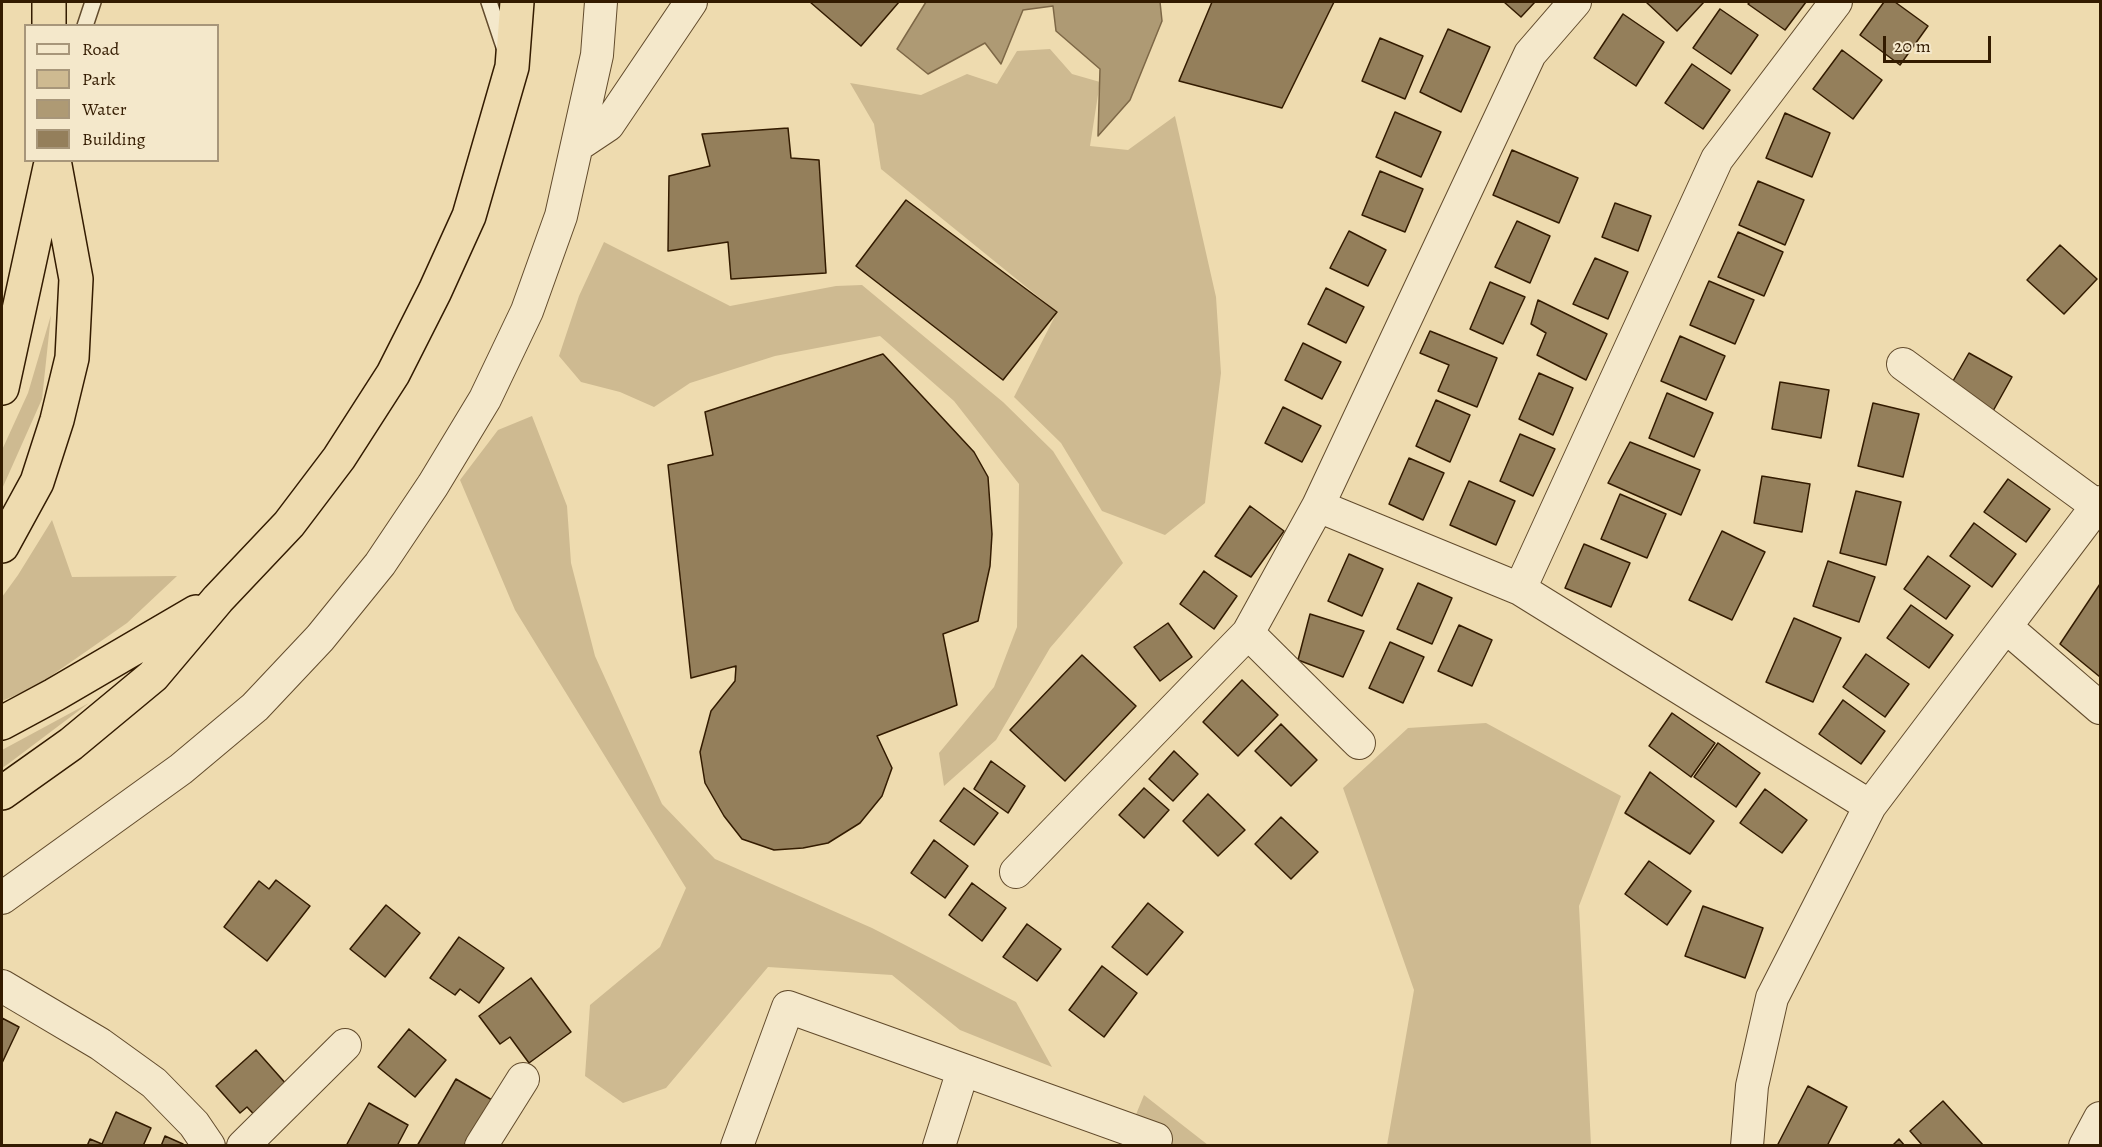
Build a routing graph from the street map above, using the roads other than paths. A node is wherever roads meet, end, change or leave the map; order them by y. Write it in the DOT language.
graph roads {
  1 [pos="49,2"];
  2 [pos="93,2"];
  3 [pos="489,2"];
  4 [pos="517,2"];
  5 [pos="602,2"];
  6 [pos="691,2"];
  7 [pos="1575,2"];
  8 [pos="1836,2"];
  9 [pos="50,24"];
  10 [pos="86,24"];
  11 [pos="512,67"];
  12 [pos="578,145"];
  13 [pos="53,162"];
  14 [pos="53,162"];
  15 [pos="1904,364"];
  16 [pos="2,388"];
  17 [pos="2099,504"];
  18 [pos="1318,506"];
  19 [pos="2,546"];
  20 [pos="1520,589"];
  21 [pos="218,599"];
  22 [pos="2006,627"];
  23 [pos="1248,633"];
  24 [pos="2100,708"];
  25 [pos="2,723"];
  26 [pos="1359,743"];
  27 [pos="2,793"];
  28 [pos="1870,806"];
  29 [pos="1016,872"];
  30 [pos="2,898"];
  31 [pos="2,986"];
  32 [pos="345,1045"];
  33 [pos="963,1070"];
  34 [pos="523,1079"];
  35 [pos="2100,1119"];
  36 [pos="208,1146"];
  37 [pos="243,1146"];
  38 [pos="481,1146"];
  39 [pos="737,1146"];
  40 [pos="939,1146"];
  41 [pos="1154,1146"];
  42 [pos="1748,1146"];
  43 [pos="2085,1146"];
  1 -- 9 [label="highway"];
  2 -- 10 [label="lane"];
  3 -- 11 [label="lane"];
  4 -- 11 [label="highway"];
  5 -- 12 [label="street"];
  6 -- 12 [label="street"];
  7 -- 18 [label="street"];
  8 -- 20 [label="street"];
  11 -- 21 [label="highway"];
  12 -- 30 [label="street"];
  13 -- 16 [label="highway"];
  14 -- 19 [label="highway"];
  15 -- 17 [label="street"];
  17 -- 22 [label="street"];
  18 -- 20 [label="street"];
  18 -- 23 [label="street"];
  20 -- 28 [label="street"];
  21 -- 25 [label="highway"];
  21 -- 27 [label="highway"];
  22 -- 24 [label="street"];
  22 -- 28 [label="street"];
  23 -- 26 [label="street"];
  23 -- 29 [label="street"];
  28 -- 42 [label="street"];
  31 -- 36 [label="street"];
  32 -- 37 [label="street"];
  33 -- 39 [label="street"];
  33 -- 40 [label="street"];
  33 -- 41 [label="street"];
  34 -- 38 [label="street"];
  35 -- 43 [label="street"];
}
